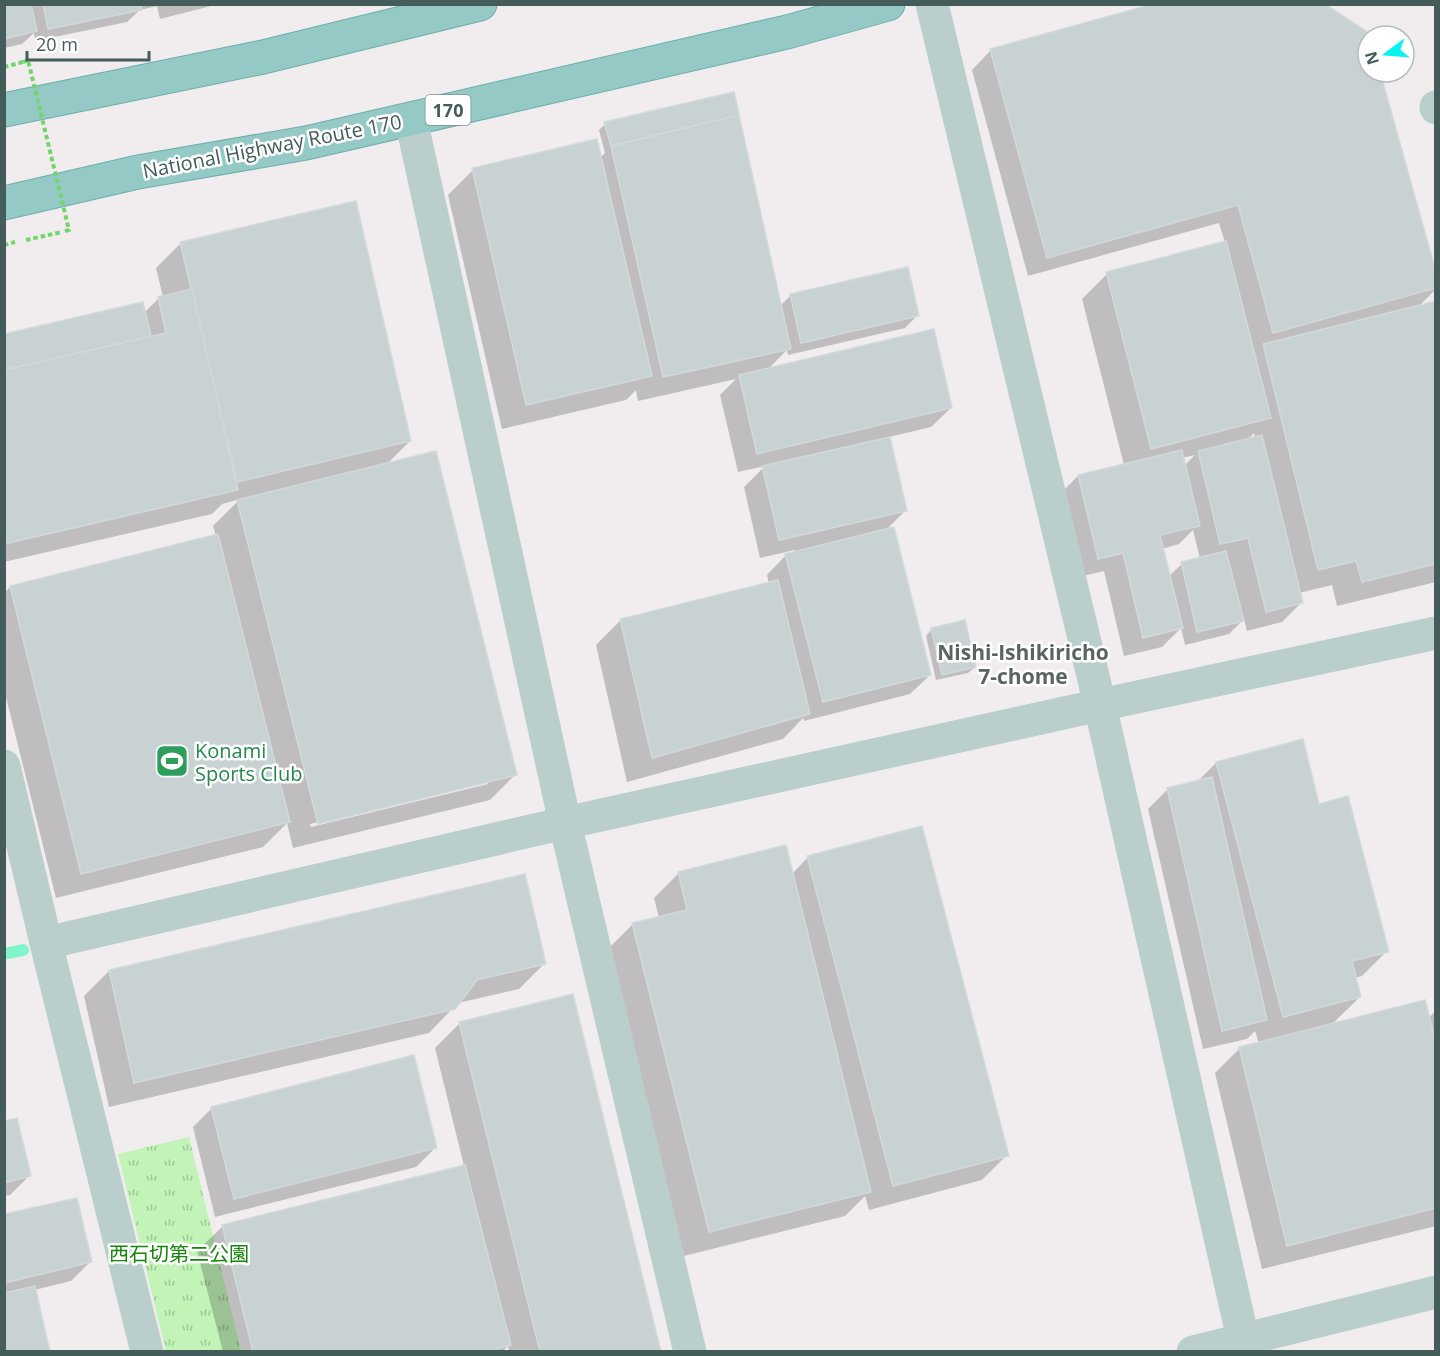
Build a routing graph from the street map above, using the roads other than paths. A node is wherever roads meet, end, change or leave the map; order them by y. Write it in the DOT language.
graph roads {
  1 [pos="480,4"];
  2 [pos="888,4"];
  3 [pos="932,4"];
  4 [pos="4,110"];
  5 [pos="411,119"];
  6 [pos="4,203"];
  7 [pos="1436,633"];
  8 [pos="1100,705"];
  9 [pos="4,766"];
  10 [pos="565,823"];
  11 [pos="46,943"];
  12 [pos="1436,1292"];
  13 [pos="1243,1339"];
  14 [pos="147,1352"];
  15 [pos="690,1352"];
  16 [pos="1193,1352"];
  1 -- 4 [label="highway"];
  2 -- 5 [label="highway, National Highway Route 170 / 170"];
  3 -- 8 [label="street"];
  5 -- 6 [label="highway, National Highway Route 170 / 170"];
  5 -- 10 [label="street"];
  7 -- 8 [label="street"];
  8 -- 10 [label="street"];
  8 -- 13 [label="street"];
  9 -- 11 [label="street"];
  10 -- 11 [label="street"];
  10 -- 15 [label="street"];
  11 -- 14 [label="street"];
  12 -- 13 [label="street"];
  13 -- 16 [label="street"];
}
